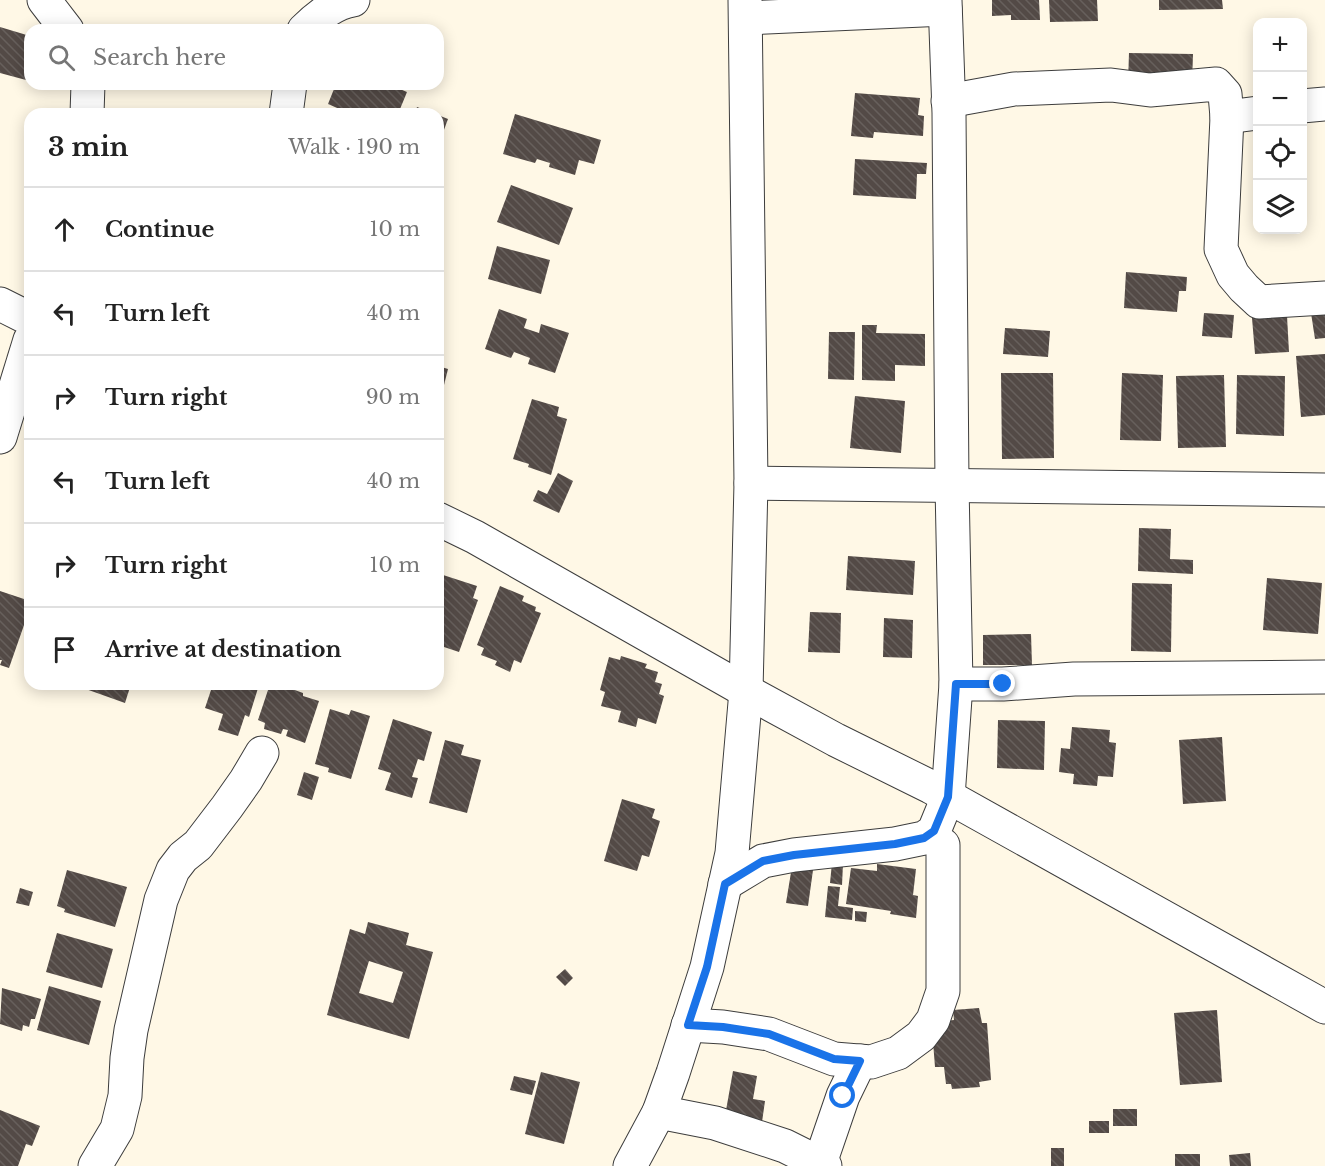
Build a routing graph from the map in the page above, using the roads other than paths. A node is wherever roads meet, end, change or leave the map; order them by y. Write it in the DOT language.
graph roads {
  1 [pos="44,0"];
  2 [pos="352,0"];
  3 [pos="945,4"];
  4 [pos="746,9"];
  5 [pos="62,24"];
  6 [pos="310,24"];
  7 [pos="88,90"];
  8 [pos="289,90"];
  9 [pos="948,101"];
  10 [pos="1325,104"];
  11 [pos="1307,106"];
  12 [pos="87,108"];
  13 [pos="287,108"];
  14 [pos="1242,115"];
  15 [pos="1325,298"];
  16 [pos="0,304"];
  17 [pos="24,316"];
  18 [pos="24,359"];
  19 [pos="0,437"];
  20 [pos="751,483"];
  21 [pos="952,485"];
  22 [pos="1325,490"];
  23 [pos="444,522"];
  24 [pos="1325,677"];
  25 [pos="956,684"];
  26 [pos="746,691"];
  27 [pos="262,753"];
  28 [pos="948,797"];
  29 [pos="943,844"];
  30 [pos="725,884"];
  31 [pos="1325,1007"];
  32 [pos="688,1025"];
  33 [pos="860,1061"];
  34 [pos="659,1112"];
  35 [pos="822,1165"];
  36 [pos="95,1166"];
  37 [pos="630,1166"];
  1 -- 5 [label="street"];
  2 -- 6 [label="street"];
  3 -- 4 [label="street"];
  3 -- 9 [label="street"];
  4 -- 20 [label="street"];
  7 -- 12 [label="street"];
  8 -- 13 [label="street"];
  9 -- 14 [label="street"];
  9 -- 21 [label="street"];
  10 -- 11 [label="street"];
  14 -- 15 [label="street"];
  16 -- 17 [label="street"];
  18 -- 19 [label="street"];
  20 -- 21 [label="street"];
  20 -- 26 [label="street"];
  21 -- 22 [label="street"];
  21 -- 25 [label="street"];
  23 -- 26 [label="street"];
  24 -- 25 [label="street"];
  25 -- 28 [label="street"];
  26 -- 28 [label="street"];
  26 -- 30 [label="street"];
  27 -- 36 [label="street"];
  28 -- 30 [label="street"];
  28 -- 31 [label="street"];
  29 -- 33 [label="street"];
  30 -- 32 [label="street"];
  32 -- 33 [label="street"];
  32 -- 34 [label="street"];
  33 -- 35 [label="street"];
  34 -- 35 [label="street"];
  34 -- 37 [label="street"];
}
